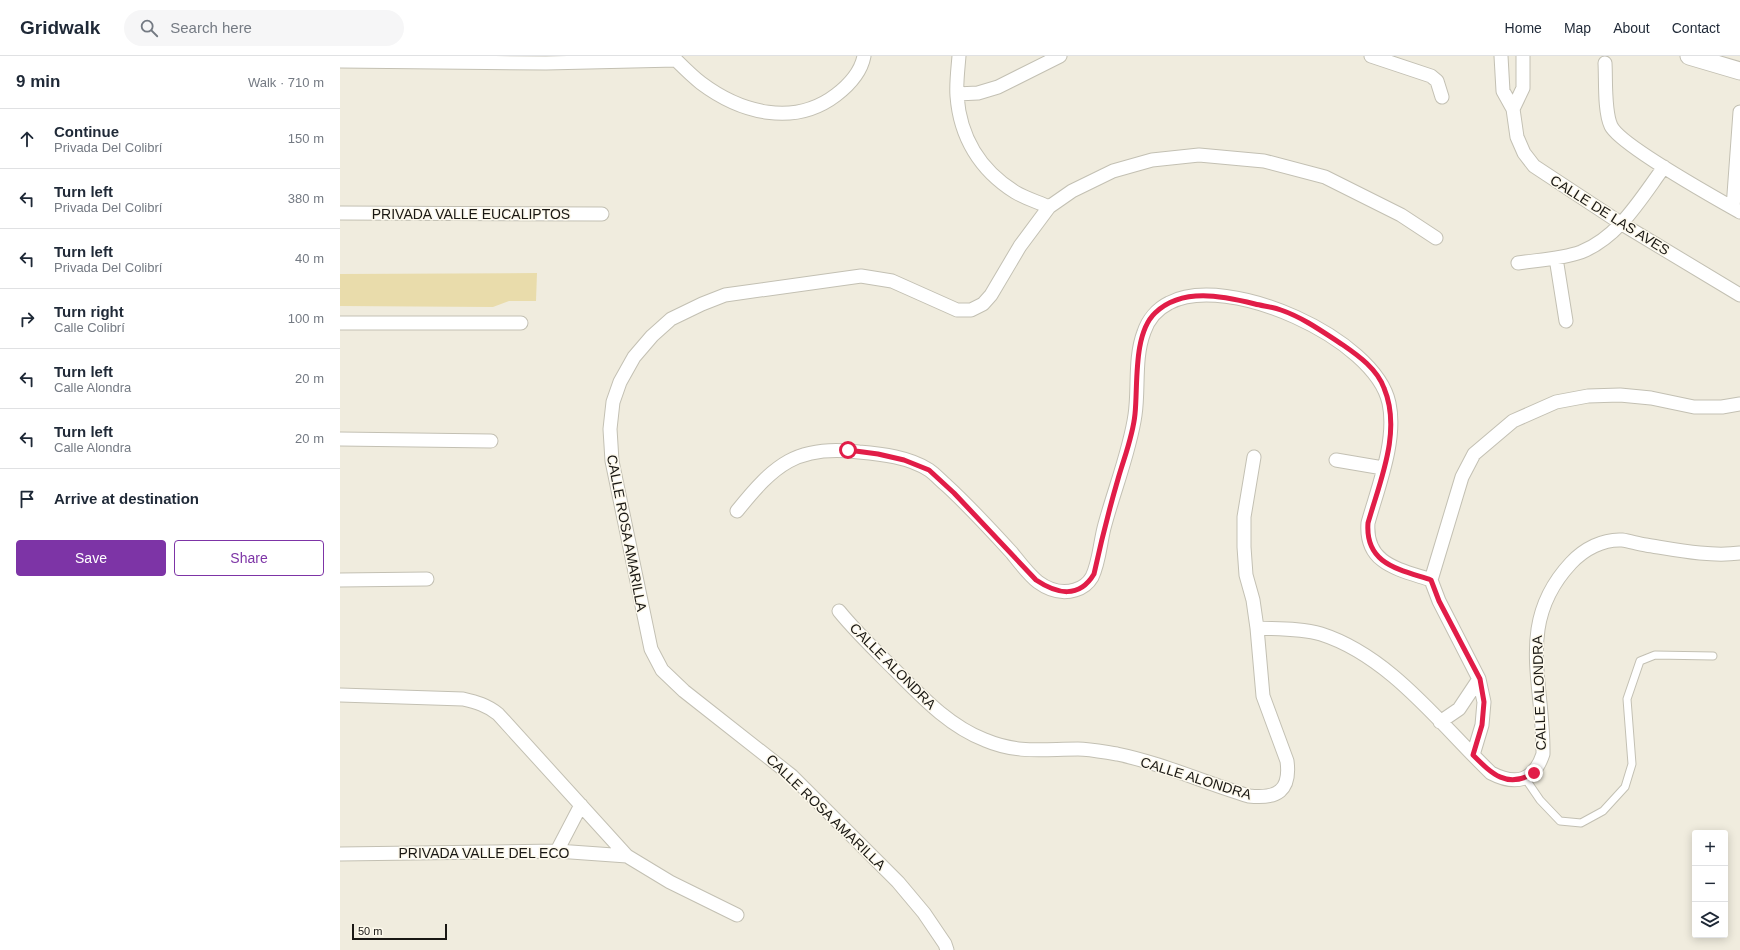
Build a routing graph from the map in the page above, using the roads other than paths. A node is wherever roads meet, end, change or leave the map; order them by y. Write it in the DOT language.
graph roads {
  1 [pos="864,56"];
  2 [pos="959,56"];
  3 [pos="1060,56"];
  4 [pos="1371,56"];
  5 [pos="1689,56"];
  6 [pos="1523,57"];
  7 [pos="675,58"];
  8 [pos="1501,58"];
  9 [pos="346,59"];
  10 [pos="448,59"];
  11 [pos="546,60"];
  12 [pos="1604,62"];
  13 [pos="1740,71"];
  14 [pos="957,94"];
  15 [pos="1442,97"];
  16 [pos="1513,109"];
  17 [pos="1740,112"];
  18 [pos="1664,167"];
  19 [pos="1049,207"];
  20 [pos="1737,210"];
  21 [pos="340,213"];
  22 [pos="602,214"];
  23 [pos="1622,224"];
  24 [pos="1436,238"];
  25 [pos="1556,258"];
  26 [pos="1518,263"];
  27 [pos="1740,295"];
  28 [pos="1566,321"];
  29 [pos="340,323"];
  30 [pos="521,323"];
  31 [pos="1740,404"];
  32 [pos="340,438"];
  33 [pos="492,441"];
  34 [pos="1254,457"];
  35 [pos="1336,460"];
  36 [pos="1383,468"];
  37 [pos="737,511"];
  38 [pos="1740,552"];
  39 [pos="427,579"];
  40 [pos="340,580"];
  41 [pos="1431,580"];
  42 [pos="838,611"];
  43 [pos="1257,628"];
  44 [pos="1713,656"];
  45 [pos="1480,679"];
  46 [pos="340,695"];
  47 [pos="1440,722"];
  48 [pos="1473,755"];
  49 [pos="1525,778"];
  50 [pos="581,804"];
  51 [pos="557,851"];
  52 [pos="340,854"];
  53 [pos="627,856"];
  54 [pos="737,915"];
  55 [pos="947,950"];
  1 -- 7 [label="street"];
  2 -- 14 [label="street"];
  3 -- 14 [label="street"];
  4 -- 15 [label="street"];
  5 -- 13 [label="street"];
  6 -- 8 [label="street"];
  6 -- 16 [label="street"];
  7 -- 11 [label="street"];
  8 -- 16 [label="street, CALLE DE LAS AVES"];
  9 -- 10 [label="street"];
  10 -- 11 [label="street"];
  12 -- 18 [label="street"];
  14 -- 19 [label="street"];
  16 -- 23 [label="street, CALLE DE LAS AVES"];
  17 -- 20 [label="street"];
  18 -- 20 [label="street"];
  18 -- 23 [label="street"];
  19 -- 24 [label="street, CALLE ROSA AMARILLA"];
  19 -- 55 [label="street, CALLE ROSA AMARILLA"];
  21 -- 22 [label="street, PRIVADA VALLE EUCALIPTOS"];
  23 -- 25 [label="street"];
  23 -- 27 [label="street, CALLE DE LAS AVES"];
  25 -- 26 [label="street"];
  25 -- 28 [label="street"];
  29 -- 30 [label="street"];
  31 -- 41 [label="street"];
  32 -- 33 [label="street"];
  34 -- 43 [label="street, CALLE ALONDRA"];
  35 -- 36 [label="street"];
  36 -- 37 [label="street"];
  36 -- 41 [label="street"];
  38 -- 49 [label="street, CALLE ALONDRA"];
  39 -- 40 [label="street"];
  41 -- 45 [label="street"];
  42 -- 43 [label="street, CALLE ALONDRA"];
  43 -- 47 [label="street"];
  44 -- 49 [label="lane"];
  45 -- 47 [label="street"];
  45 -- 48 [label="street"];
  46 -- 50 [label="street"];
  47 -- 48 [label="street"];
  48 -- 49 [label="street"];
  50 -- 51 [label="street"];
  50 -- 53 [label="street"];
  51 -- 52 [label="street, PRIVADA VALLE DEL ECO"];
  51 -- 53 [label="street, PRIVADA VALLE DEL ECO"];
  53 -- 54 [label="street"];
}
